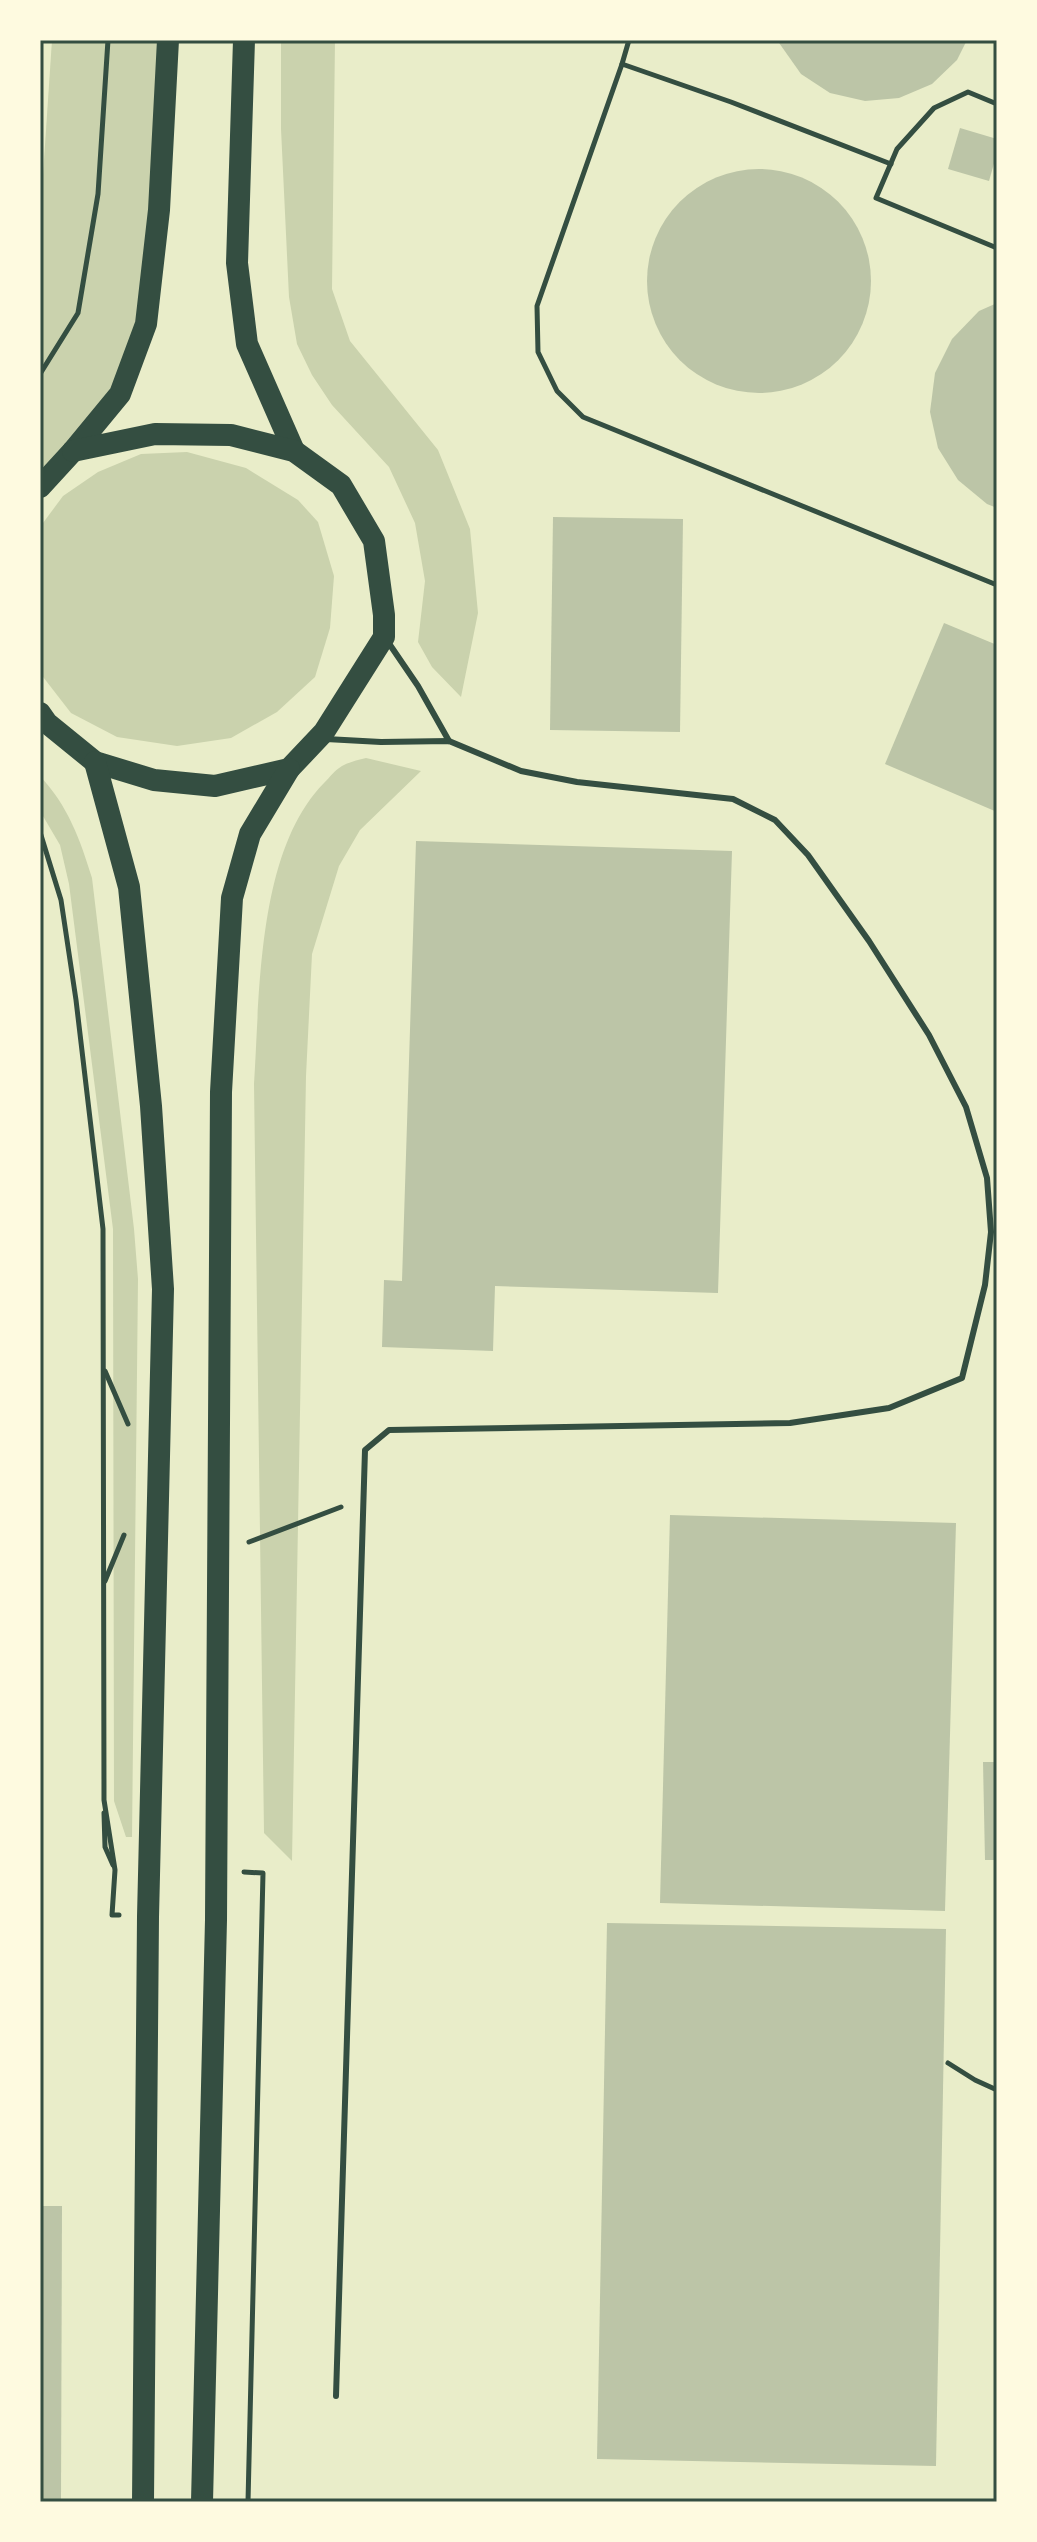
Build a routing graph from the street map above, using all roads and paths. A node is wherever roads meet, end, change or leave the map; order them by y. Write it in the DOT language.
graph roads {
  1 [pos="108,40"];
  2 [pos="168,40"];
  3 [pos="244,40"];
  4 [pos="629,40"];
  5 [pos="622,64"];
  6 [pos="997,104"];
  7 [pos="891,164"];
  8 [pos="997,248"];
  9 [pos="40,374"];
  10 [pos="73,451"];
  11 [pos="294,451"];
  12 [pos="40,487"];
  13 [pos="997,585"];
  14 [pos="384,637"];
  15 [pos="40,713"];
  16 [pos="318,739"];
  17 [pos="449,741"];
  18 [pos="95,762"];
  19 [pos="289,769"];
  20 [pos="40,832"];
  21 [pos="363,1499"];
  22 [pos="219,1554"];
  23 [pos="263,1873"];
  24 [pos="112,1915"];
  25 [pos="948,2063"];
  26 [pos="997,2090"];
  27 [pos="336,2396"];
  28 [pos="143,2502"];
  29 [pos="202,2502"];
  30 [pos="248,2502"];
  1 -- 9 [label="path"];
  2 -- 10 [label="highway"];
  3 -- 11 [label="highway"];
  4 -- 5 [label="path"];
  5 -- 7 [label="path"];
  5 -- 13 [label="path"];
  6 -- 7 [label="path"];
  7 -- 8 [label="path"];
  10 -- 11 [label="highway"];
  10 -- 12 [label="highway"];
  11 -- 14 [label="highway"];
  14 -- 16 [label="highway"];
  14 -- 17 [label="lane"];
  15 -- 18 [label="highway"];
  16 -- 17 [label="lane"];
  16 -- 19 [label="highway"];
  17 -- 21 [label="lane"];
  18 -- 19 [label="highway"];
  18 -- 28 [label="highway"];
  19 -- 22 [label="highway"];
  20 -- 24 [label="path"];
  21 -- 22 [label="path"];
  21 -- 27 [label="lane"];
  22 -- 29 [label="highway"];
  23 -- 30 [label="path"];
  25 -- 26 [label="path"];
}
